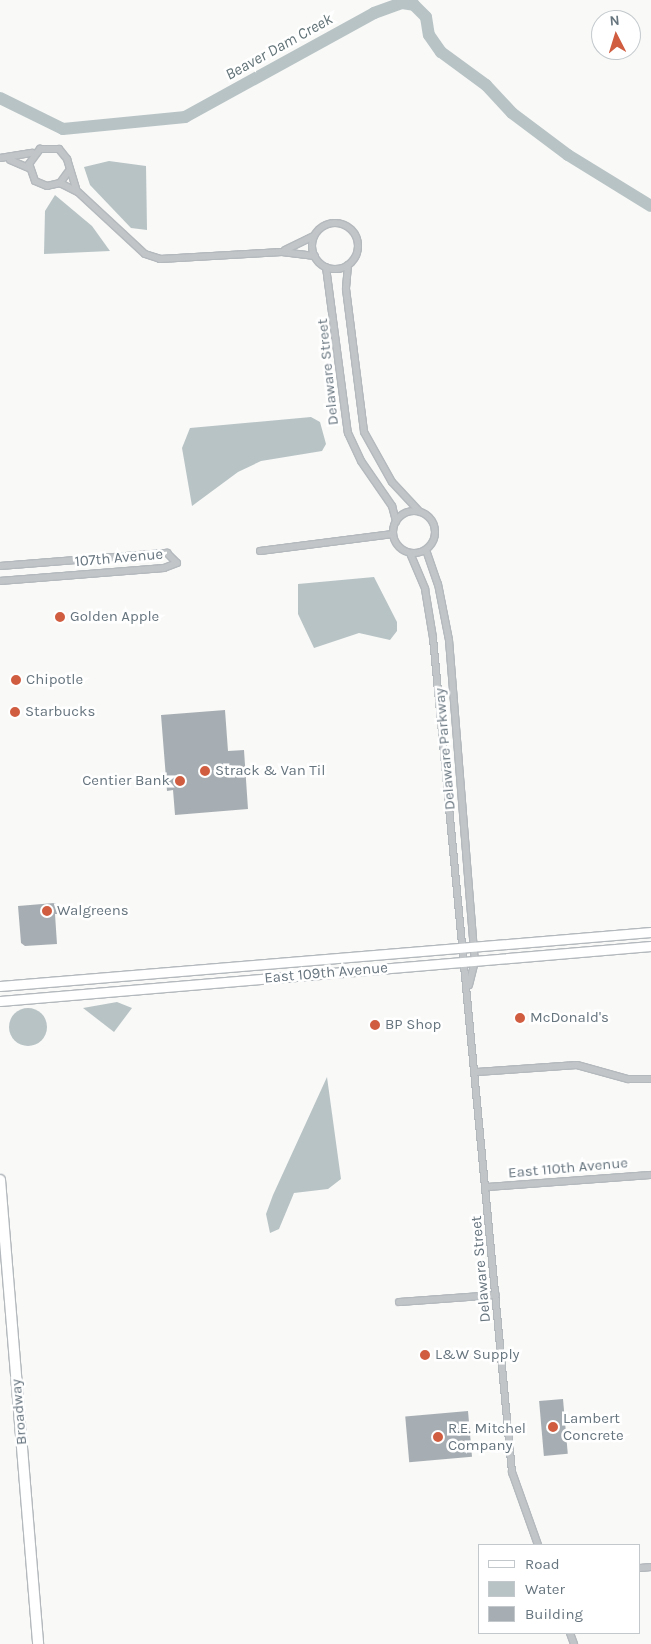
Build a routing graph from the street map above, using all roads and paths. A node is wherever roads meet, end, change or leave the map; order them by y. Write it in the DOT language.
graph roads {
  1 [pos="34,152"];
  2 [pos="2,158"];
  3 [pos="29,168"];
  4 [pos="68,172"];
  5 [pos="60,183"];
  6 [pos="78,192"];
  7 [pos="315,234"];
  8 [pos="282,252"];
  9 [pos="315,256"];
  10 [pos="348,265"];
  11 [pos="326,267"];
  12 [pos="420,512"];
  13 [pos="396,521"];
  14 [pos="393,534"];
  15 [pos="426,550"];
  16 [pos="260,551"];
  17 [pos="410,553"];
  18 [pos="0,566"];
  19 [pos="0,581"];
  20 [pos="651,932"];
  21 [pos="651,946"];
  22 [pos="474,949"];
  23 [pos="461,950"];
  24 [pos="475,961"];
  25 [pos="462,962"];
  26 [pos="469,985"];
  27 [pos="0,986"];
  28 [pos="0,1001"];
  29 [pos="477,1072"];
  30 [pos="651,1079"];
  31 [pos="651,1175"];
  32 [pos="0,1180"];
  33 [pos="487,1188"];
  34 [pos="496,1295"];
  35 [pos="398,1302"];
  36 [pos="538,1544"];
  37 [pos="38,1644"];
  1 -- 2 [label="street"];
  1 -- 3 [label="street"];
  1 -- 4 [label="street"];
  2 -- 3 [label="street"];
  3 -- 5 [label="street"];
  4 -- 5 [label="street"];
  4 -- 6 [label="street"];
  5 -- 6 [label="street"];
  6 -- 8 [label="street"];
  7 -- 8 [label="street"];
  7 -- 9 [label="street"];
  7 -- 10 [label="street"];
  8 -- 9 [label="street"];
  9 -- 11 [label="street"];
  10 -- 11 [label="street"];
  10 -- 12 [label="street, Delaware Street"];
  11 -- 13 [label="street, Delaware Street"];
  12 -- 13 [label="street"];
  12 -- 15 [label="street"];
  13 -- 14 [label="street"];
  14 -- 16 [label="street"];
  14 -- 17 [label="street"];
  15 -- 17 [label="street"];
  15 -- 22 [label="street, Delaware Parkway"];
  17 -- 23 [label="street, Delaware Parkway"];
  18 -- 19 [label="street, 107th Avenue"];
  20 -- 22 [label="main road, East 109th Avenue"];
  21 -- 24 [label="main road, East 109th Avenue"];
  22 -- 23 [label="main road, East 109th Avenue"];
  22 -- 24 [label="street, Delaware Street"];
  23 -- 25 [label="street, Delaware Street"];
  23 -- 27 [label="main road, East 109th Avenue"];
  24 -- 25 [label="main road, East 109th Avenue"];
  24 -- 26 [label="street, Delaware Street"];
  25 -- 26 [label="street, Delaware Street"];
  25 -- 28 [label="main road, East 109th Avenue"];
  26 -- 29 [label="street, Delaware Street"];
  29 -- 30 [label="street"];
  29 -- 33 [label="street, Delaware Street"];
  31 -- 33 [label="street, East 110th Avenue"];
  32 -- 37 [label="main road, Broadway"];
  33 -- 34 [label="street, Delaware Street"];
  34 -- 35 [label="street"];
  34 -- 36 [label="street, Delaware Street"];
}
